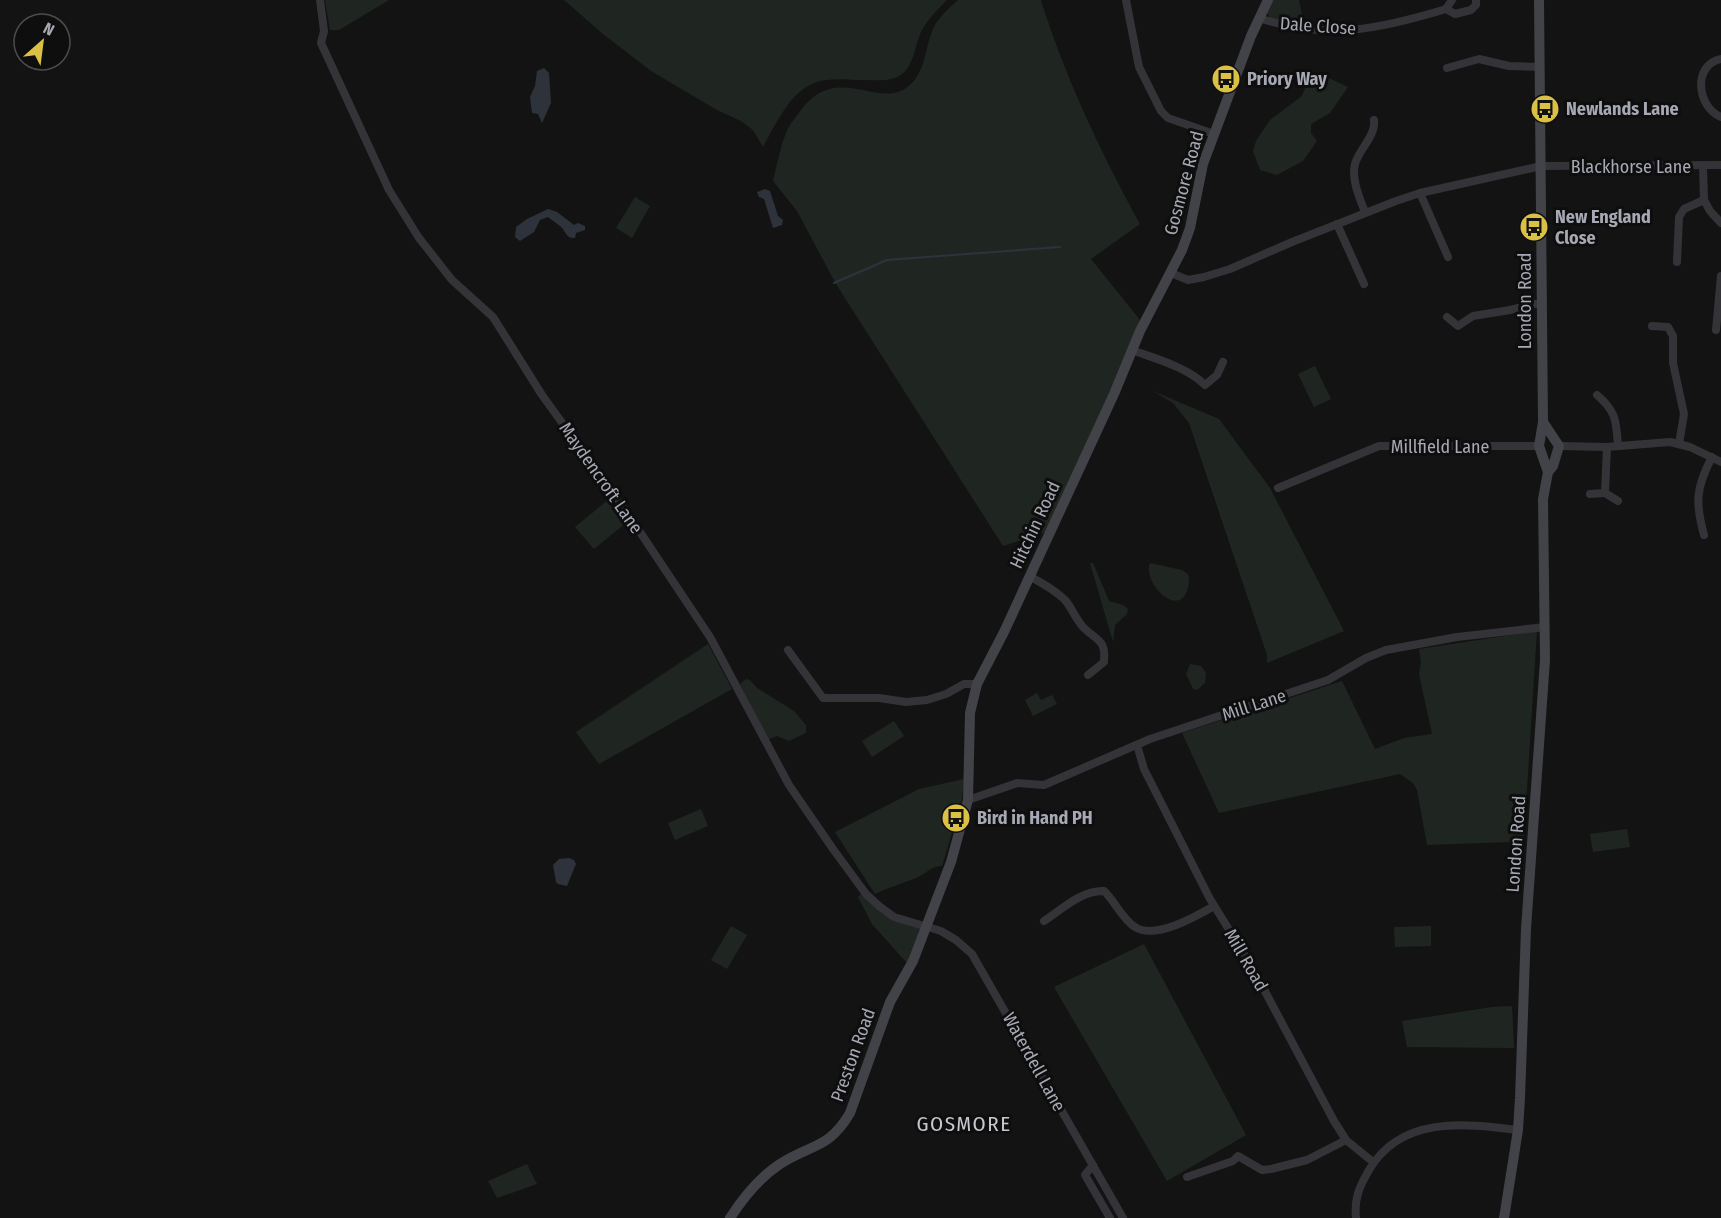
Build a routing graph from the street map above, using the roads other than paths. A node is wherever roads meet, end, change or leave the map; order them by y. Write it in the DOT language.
graph roads {
  1 [pos="320,0"];
  2 [pos="1126,0"];
  3 [pos="1268,0"];
  4 [pos="1452,0"];
  5 [pos="1476,0"];
  6 [pos="1539,0"];
  7 [pos="1446,9"];
  8 [pos="1259,18"];
  9 [pos="1721,59"];
  10 [pos="1540,67"];
  11 [pos="1447,68"];
  12 [pos="1721,117"];
  13 [pos="1374,120"];
  14 [pos="1214,134"];
  15 [pos="1721,165"];
  16 [pos="1541,166"];
  17 [pos="1703,167"];
  18 [pos="1420,193"];
  19 [pos="1704,200"];
  20 [pos="1365,212"];
  21 [pos="1721,223"];
  22 [pos="1337,224"];
  23 [pos="1448,257"];
  24 [pos="1677,262"];
  25 [pos="1171,273"];
  26 [pos="1721,276"];
  27 [pos="1364,284"];
  28 [pos="1542,304"];
  29 [pos="1447,317"];
  30 [pos="1652,326"];
  31 [pos="1716,330"];
  32 [pos="1132,350"];
  33 [pos="1223,362"];
  34 [pos="1597,395"];
  35 [pos="1544,422"];
  36 [pos="1679,444"];
  37 [pos="1556,445"];
  38 [pos="1618,446"];
  39 [pos="1541,447"];
  40 [pos="1607,447"];
  41 [pos="1712,457"];
  42 [pos="1721,462"];
  43 [pos="1548,472"];
  44 [pos="1278,488"];
  45 [pos="1605,493"];
  46 [pos="1590,494"];
  47 [pos="1618,501"];
  48 [pos="1704,535"];
  49 [pos="1029,576"];
  50 [pos="1545,627"];
  51 [pos="789,650"];
  52 [pos="1088,675"];
  53 [pos="977,684"];
  54 [pos="1137,745"];
  55 [pos="968,800"];
  56 [pos="1214,906"];
  57 [pos="1044,921"];
  58 [pos="927,926"];
  59 [pos="1518,1130"];
  60 [pos="1346,1140"];
  61 [pos="1373,1162"];
  62 [pos="1093,1165"];
  63 [pos="1186,1177"];
  64 [pos="730,1218"];
  65 [pos="1110,1218"];
  66 [pos="1123,1218"];
  67 [pos="1356,1218"];
  68 [pos="1504,1218"];
  1 -- 58 [label="street, Maydencroft Lane"];
  2 -- 14 [label="street"];
  3 -- 8 [label="street, Gosmore Road"];
  4 -- 7 [label="street"];
  5 -- 7 [label="street, Dale Close"];
  6 -- 10 [label="street, London Road"];
  7 -- 8 [label="street, Dale Close"];
  8 -- 14 [label="street, Gosmore Road"];
  9 -- 12 [label="street"];
  10 -- 11 [label="street"];
  10 -- 16 [label="street, London Road"];
  13 -- 20 [label="street"];
  14 -- 25 [label="street, Gosmore Road"];
  15 -- 17 [label="street, Blackhorse Lane"];
  16 -- 17 [label="street, Blackhorse Lane"];
  16 -- 18 [label="street"];
  16 -- 28 [label="street, London Road"];
  17 -- 19 [label="street"];
  18 -- 20 [label="street"];
  18 -- 23 [label="street"];
  19 -- 21 [label="street"];
  19 -- 24 [label="street"];
  20 -- 22 [label="street"];
  22 -- 25 [label="street"];
  22 -- 27 [label="street"];
  25 -- 32 [label="street, Hitchin Road"];
  26 -- 31 [label="street"];
  28 -- 29 [label="street"];
  28 -- 35 [label="street, London Road"];
  30 -- 36 [label="street"];
  32 -- 33 [label="street"];
  32 -- 49 [label="street, Hitchin Road"];
  34 -- 38 [label="street"];
  35 -- 37 [label="street, London Road"];
  35 -- 39 [label="street, London Road"];
  36 -- 38 [label="street"];
  36 -- 41 [label="street"];
  37 -- 39 [label="street"];
  37 -- 39 [label="street"];
  37 -- 40 [label="street"];
  37 -- 43 [label="street, London Road"];
  38 -- 40 [label="street"];
  39 -- 43 [label="street, London Road"];
  39 -- 44 [label="street, Millfield Lane"];
  40 -- 45 [label="street"];
  41 -- 42 [label="street"];
  41 -- 48 [label="street"];
  43 -- 50 [label="street, London Road"];
  45 -- 46 [label="street"];
  45 -- 47 [label="street"];
  49 -- 52 [label="street"];
  49 -- 53 [label="street, Hitchin Road"];
  50 -- 54 [label="street, Mill Lane"];
  50 -- 59 [label="street, London Road"];
  51 -- 53 [label="street"];
  53 -- 55 [label="street, Hitchin Road"];
  54 -- 55 [label="street, Mill Lane"];
  54 -- 56 [label="street, Mill Road"];
  55 -- 58 [label="street, Preston Road"];
  56 -- 57 [label="street"];
  56 -- 60 [label="street, Mill Road"];
  58 -- 62 [label="street, Waterdell Lane"];
  58 -- 64 [label="street, Preston Road"];
  59 -- 61 [label="street"];
  59 -- 68 [label="street, London Road"];
  60 -- 61 [label="street, Mill Road"];
  60 -- 63 [label="street"];
  61 -- 67 [label="street"];
  62 -- 65 [label="street"];
  62 -- 66 [label="street, Waterdell Lane"];
}
